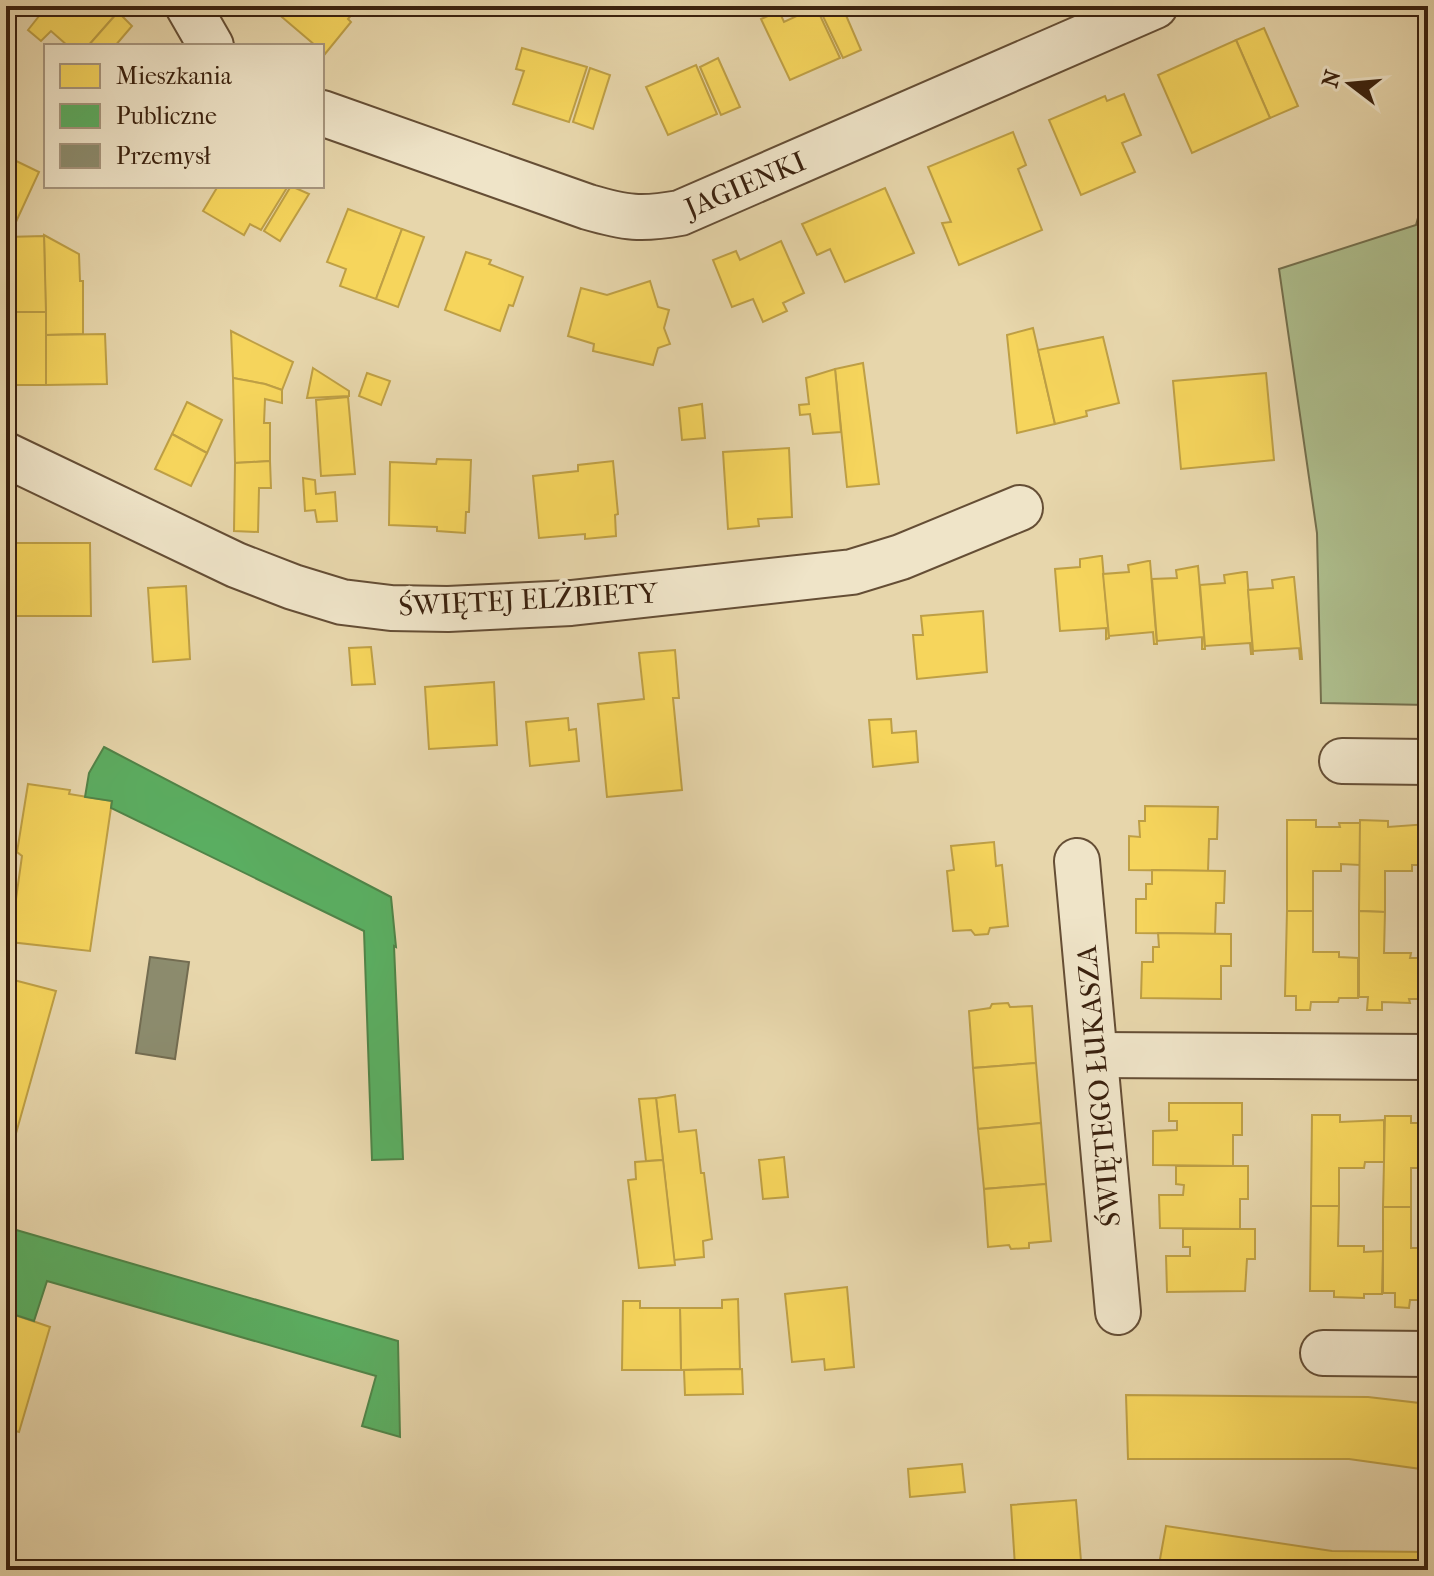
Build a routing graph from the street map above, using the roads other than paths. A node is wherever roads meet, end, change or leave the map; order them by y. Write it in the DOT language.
graph roads {
  1 [pos="188,6"];
  2 [pos="1155,6"];
  3 [pos="210,44"];
  4 [pos="324,114"];
  5 [pos="6,455"];
  6 [pos="1020,508"];
  7 [pos="1342,761"];
  8 [pos="1428,762"];
  9 [pos="1077,861"];
  10 [pos="1095,1055"];
  11 [pos="1428,1057"];
  12 [pos="1118,1312"];
  13 [pos="1323,1353"];
  14 [pos="1428,1354"];
  1 -- 3 [label="street"];
  2 -- 4 [label="street, JAGIENKI"];
  5 -- 6 [label="street, ŚWIĘTEJ ELŻBIETY"];
  7 -- 8 [label="street"];
  9 -- 10 [label="street, ŚWIĘTEGO ŁUKASZA"];
  10 -- 11 [label="street"];
  10 -- 12 [label="street, ŚWIĘTEGO ŁUKASZA"];
  13 -- 14 [label="street"];
}
